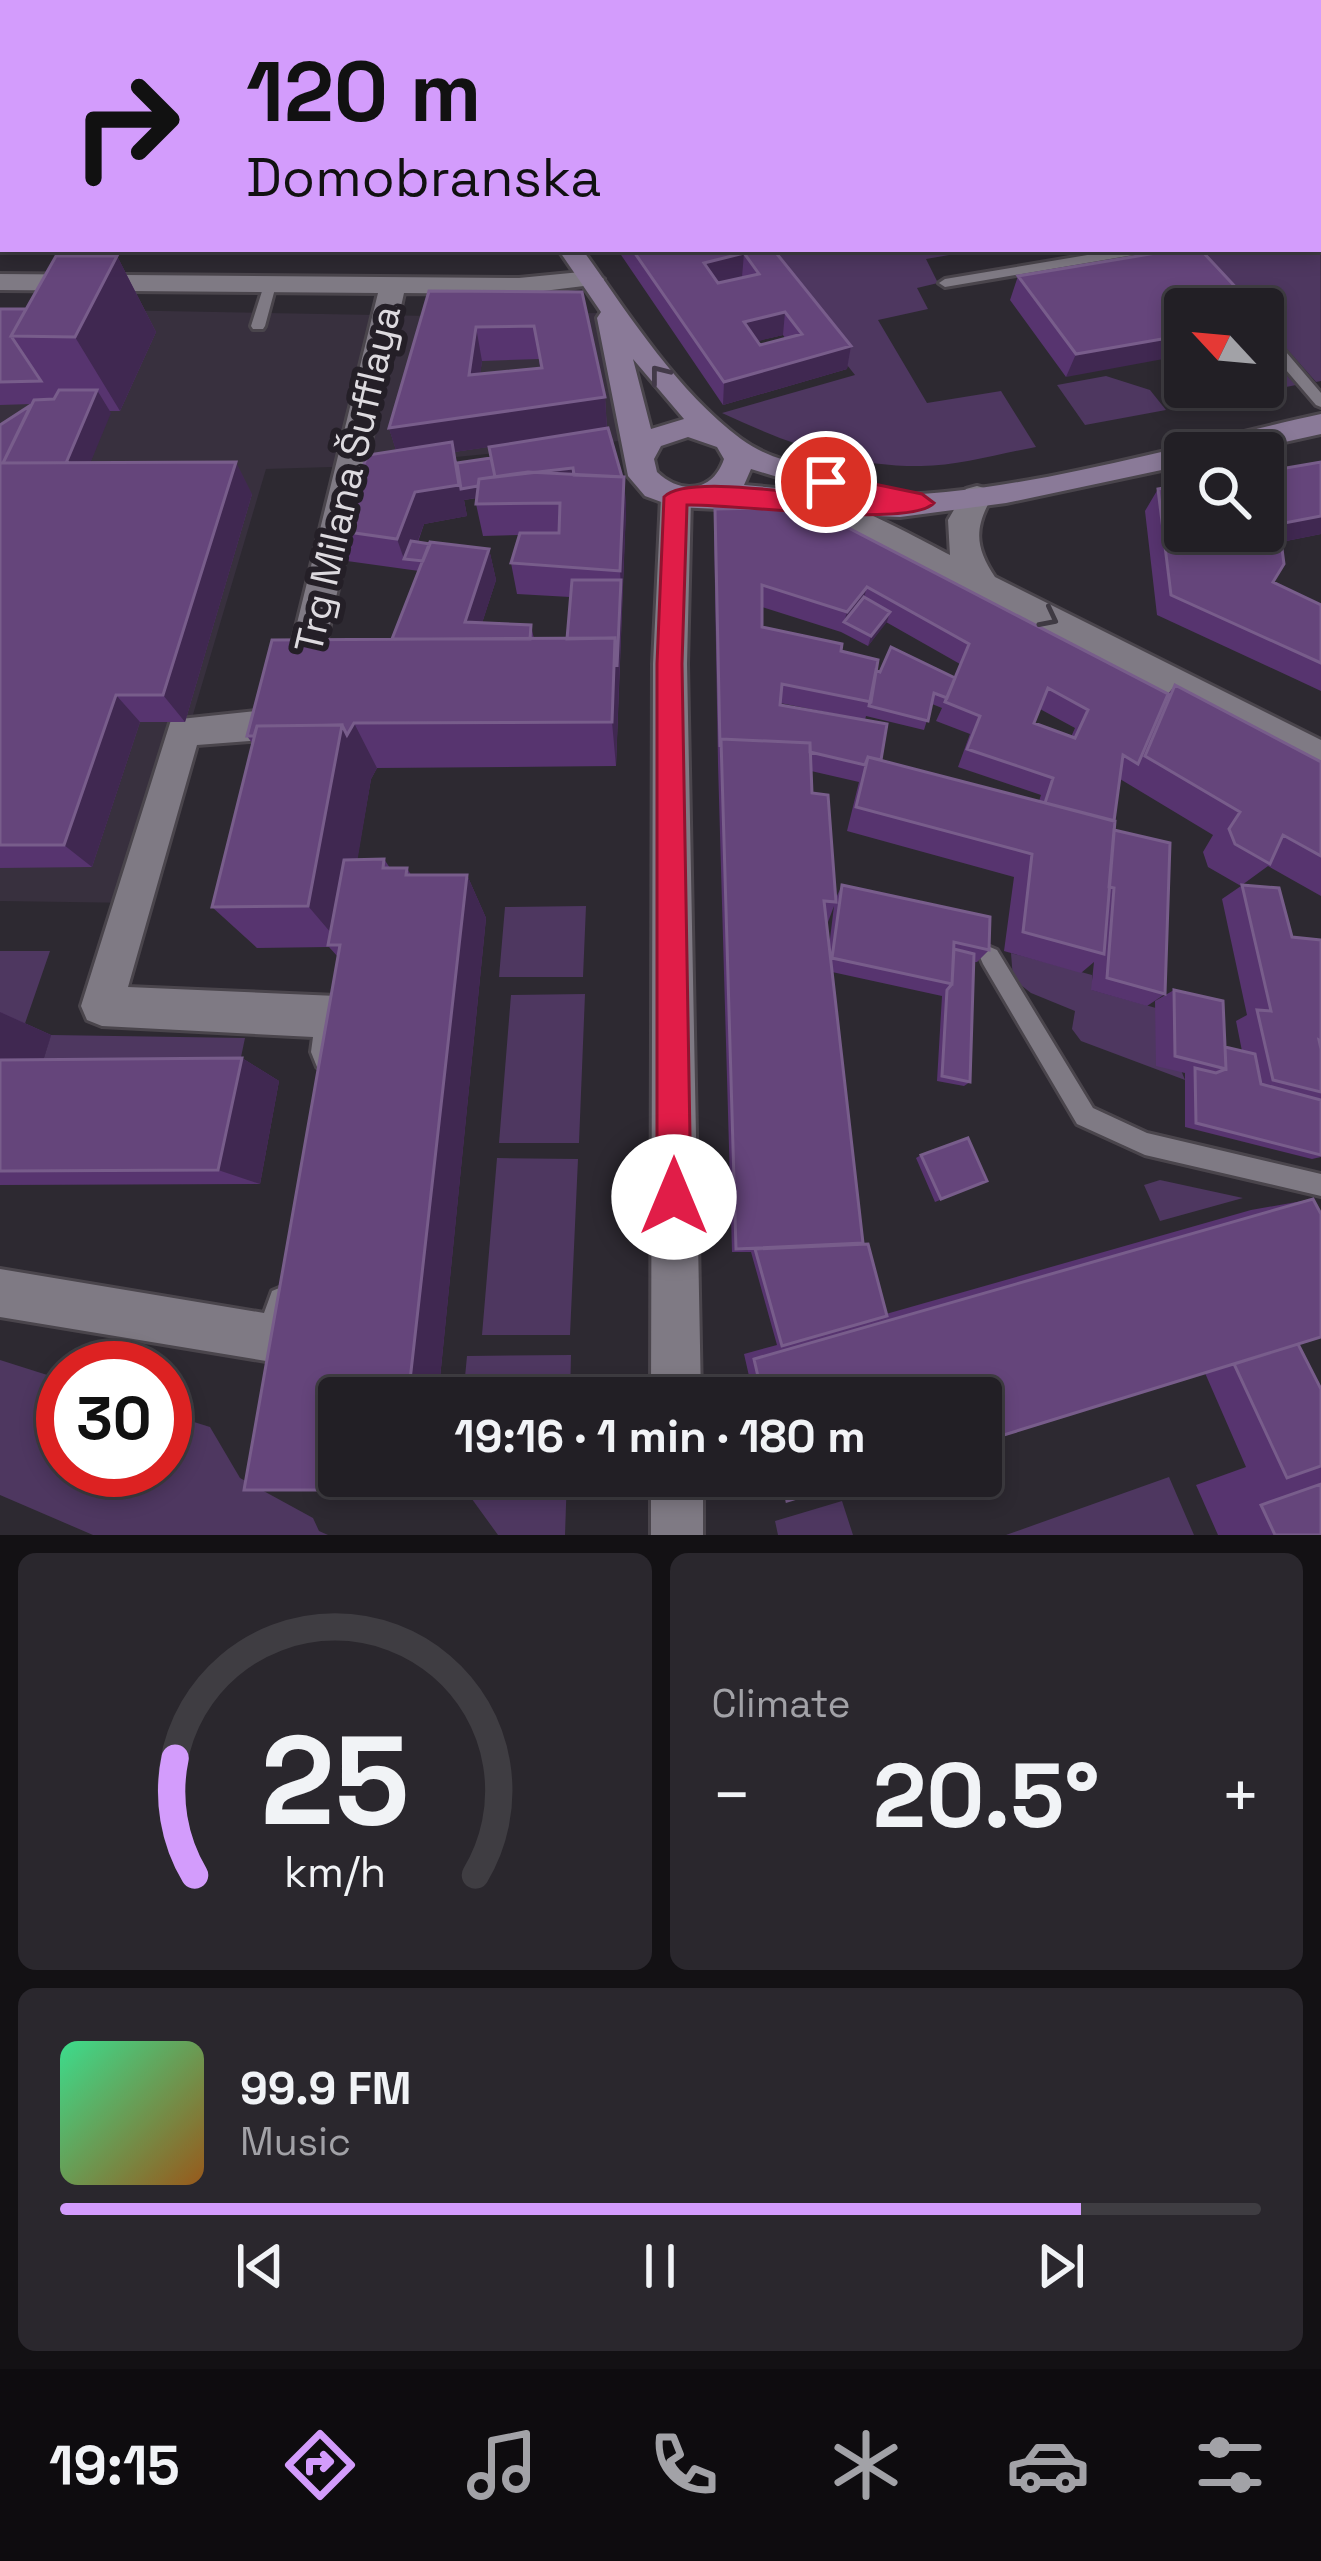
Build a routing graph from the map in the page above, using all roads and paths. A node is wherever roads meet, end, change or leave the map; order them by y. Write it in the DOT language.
graph roads {
  1 [pos="572,252"];
  2 [pos="1127,252"];
  3 [pos="591,279"];
  4 [pos="0,282"];
  5 [pos="945,283"];
  6 [pos="270,285"];
  7 [pos="393,285"];
  8 [pos="610,308"];
  9 [pos="258,326"];
  10 [pos="1284,359"];
  11 [pos="1321,402"];
  12 [pos="1321,424"];
  13 [pos="725,441"];
  14 [pos="638,458"];
  15 [pos="692,497"];
  16 [pos="977,497"];
  17 [pos="790,500"];
  18 [pos="922,503"];
  19 [pos="983,585"];
  20 [pos="1321,757"];
  21 [pos="990,956"];
  22 [pos="326,1086"];
  23 [pos="1321,1185"];
  24 [pos="295,1271"];
  25 [pos="0,1293"];
  26 [pos="676,1377"];
  27 [pos="676,1497"];
  28 [pos="677,1535"];
  1 -- 3 [label="main road"];
  2 -- 5 [label="lane"];
  3 -- 7 [label="street"];
  3 -- 8 [label="main road"];
  4 -- 6 [label="street"];
  6 -- 7 [label="street"];
  6 -- 9 [label="lane"];
  7 -- 22 [label="street, Trg Milana Šufflaya"];
  13 -- 8 [label="main road, one-way"];
  8 -- 14 [label="main road"];
  10 -- 11 [label="lane"];
  12 -- 16 [label="main road"];
  13 -- 14 [label="main road"];
  13 -- 15 [label="main road"];
  13 -- 18 [label="main road"];
  14 -- 15 [label="main road"];
  15 -- 17 [label="main road"];
  15 -- 26 [label="street"];
  16 -- 18 [label="main road"];
  16 -- 19 [label="street"];
  17 -- 18 [label="main road"];
  17 -- 19 [label="street"];
  19 -- 20 [label="street, one-way"];
  21 -- 23 [label="lane"];
  24 -- 25 [label="street"];
  27 -- 28 [label="street"];
}
